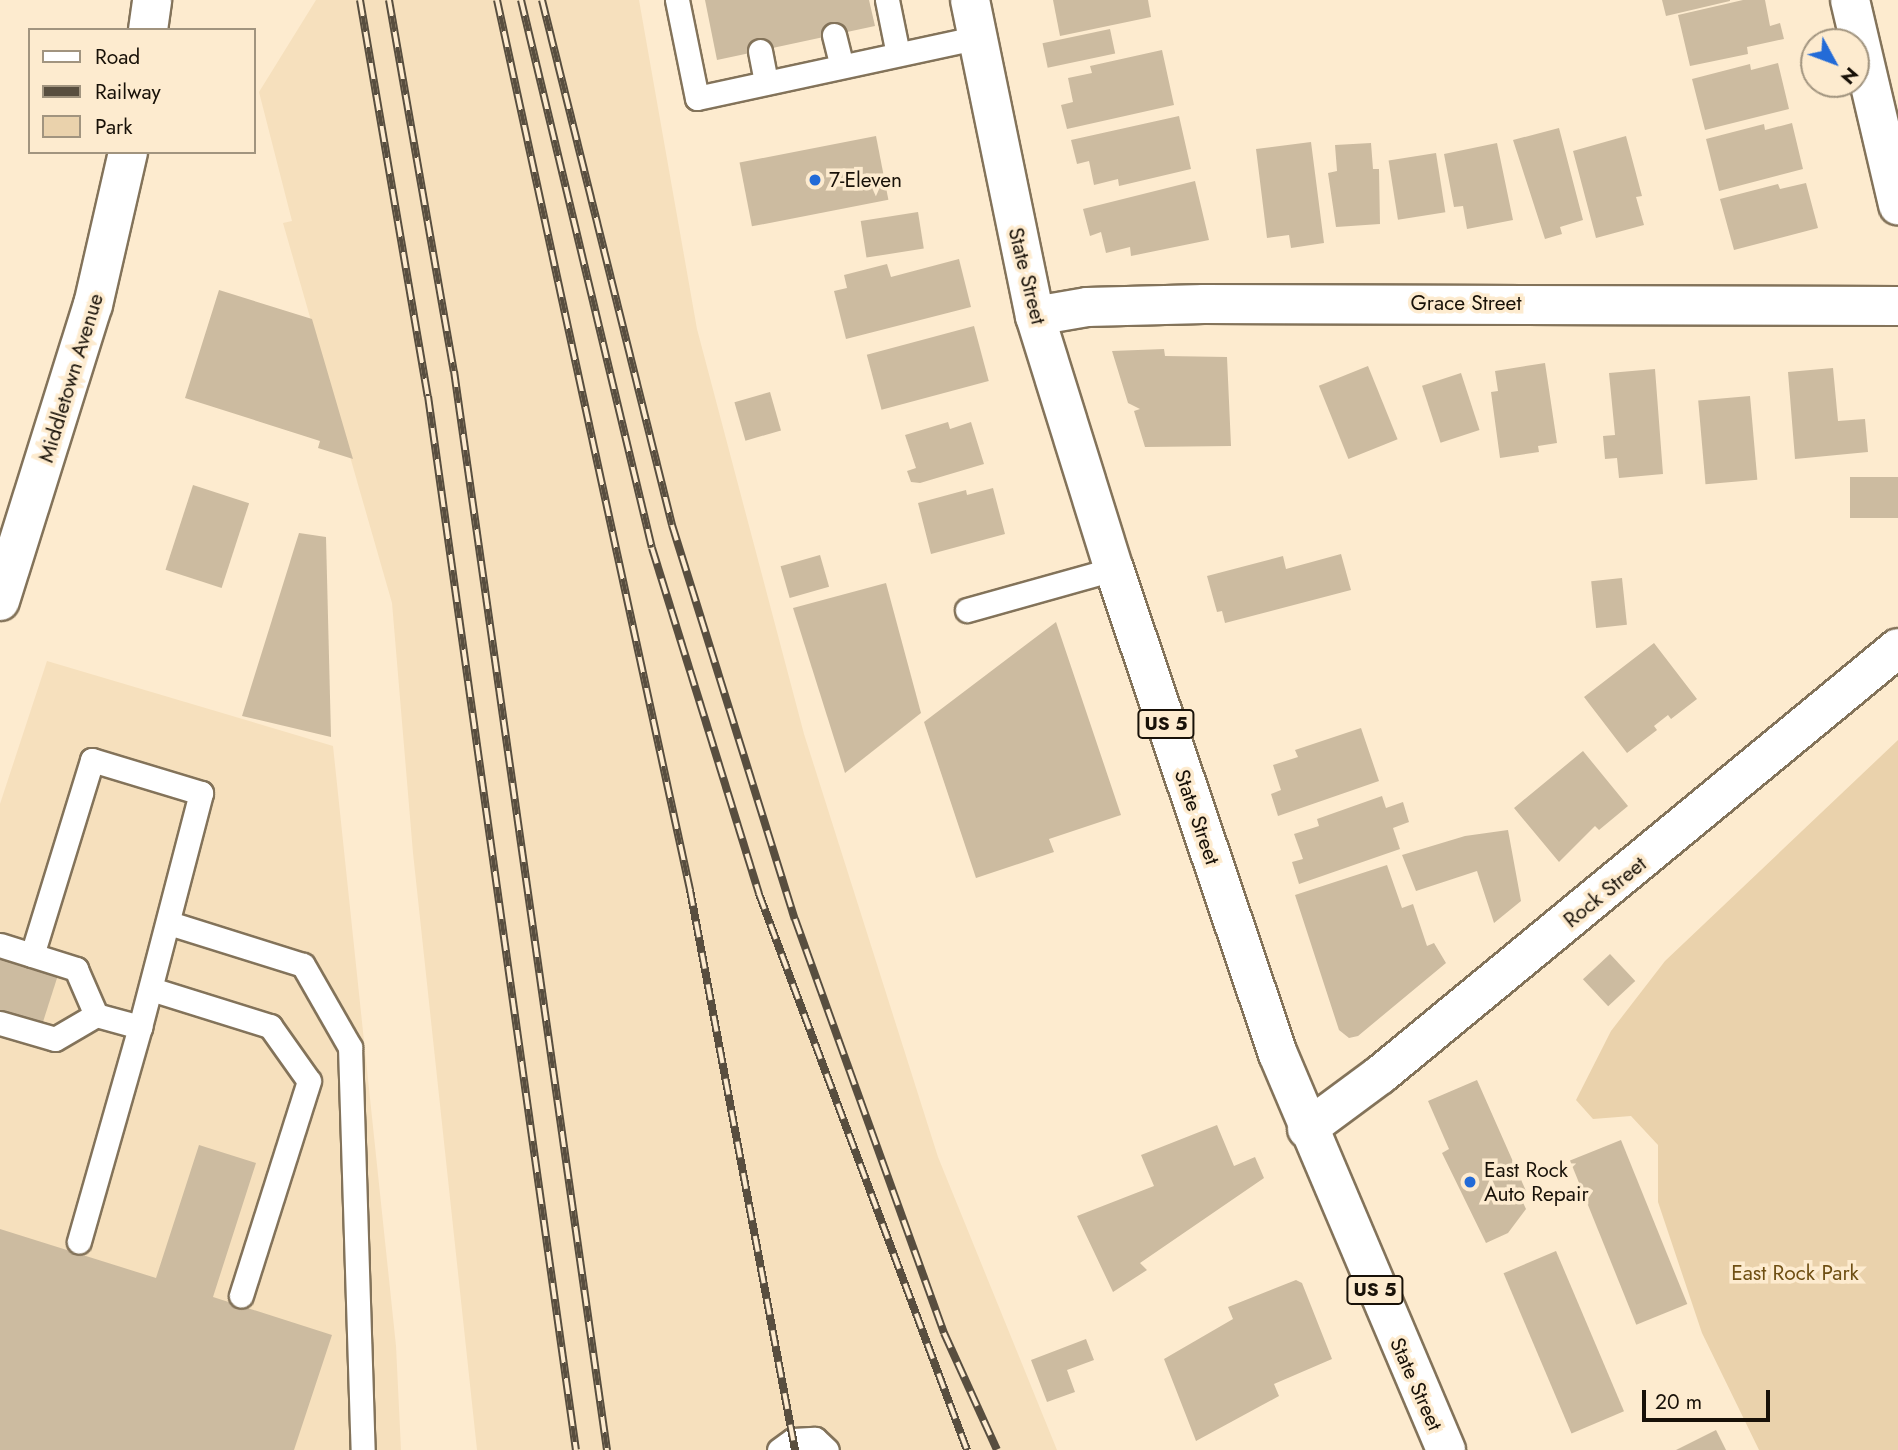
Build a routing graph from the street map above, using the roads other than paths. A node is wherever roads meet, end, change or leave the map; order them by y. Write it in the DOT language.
graph roads {
  1 [pos="152,0"];
  2 [pos="677,0"];
  3 [pos="887,0"];
  4 [pos="970,0"];
  5 [pos="1850,0"];
  6 [pos="148,28"];
  7 [pos="834,35"];
  8 [pos="978,37"];
  9 [pos="760,51"];
  10 [pos="898,54"];
  11 [pos="842,66"];
  12 [pos="766,82"];
  13 [pos="128,154"];
  14 [pos="1898,205"];
  15 [pos="1898,306"];
  16 [pos="1035,316"];
  17 [pos="1114,569"];
  18 [pos="0,601"];
  19 [pos="967,610"];
  20 [pos="1898,649"];
  21 [pos="169,923"];
  22 [pos="0,945"];
  23 [pos="32,955"];
  24 [pos="151,989"];
  25 [pos="96,1015"];
  26 [pos="140,1027"];
  27 [pos="2,1029"];
  28 [pos="1307,1129"];
  29 [pos="79,1241"];
  30 [pos="241,1294"];
  31 [pos="363,1450"];
  32 [pos="779,1450"];
  33 [pos="827,1450"];
  34 [pos="1446,1450"];
  1 -- 6 [label="main road"];
  2 -- 12 [label="lane"];
  3 -- 10 [label="lane"];
  4 -- 8 [label="main road, State Street / US 5"];
  5 -- 14 [label="main road"];
  7 -- 11 [label="lane"];
  8 -- 10 [label="lane"];
  8 -- 16 [label="main road, State Street / US 5"];
  9 -- 12 [label="lane"];
  10 -- 11 [label="lane"];
  11 -- 12 [label="lane"];
  13 -- 18 [label="main road, Middletown Avenue"];
  15 -- 16 [label="main road, Grace Street"];
  16 -- 17 [label="main road, State Street / US 5"];
  17 -- 19 [label="lane"];
  17 -- 28 [label="main road, State Street / US 5"];
  20 -- 28 [label="main road, Rock Street"];
  21 -- 23 [label="lane"];
  21 -- 24 [label="lane"];
  21 -- 31 [label="lane"];
  22 -- 23 [label="lane"];
  23 -- 25 [label="lane"];
  24 -- 26 [label="lane"];
  24 -- 30 [label="lane"];
  25 -- 26 [label="lane"];
  25 -- 27 [label="lane"];
  26 -- 29 [label="lane"];
  28 -- 34 [label="main road, State Street / US 5"];
  32 -- 33 [label="lane"];
}
